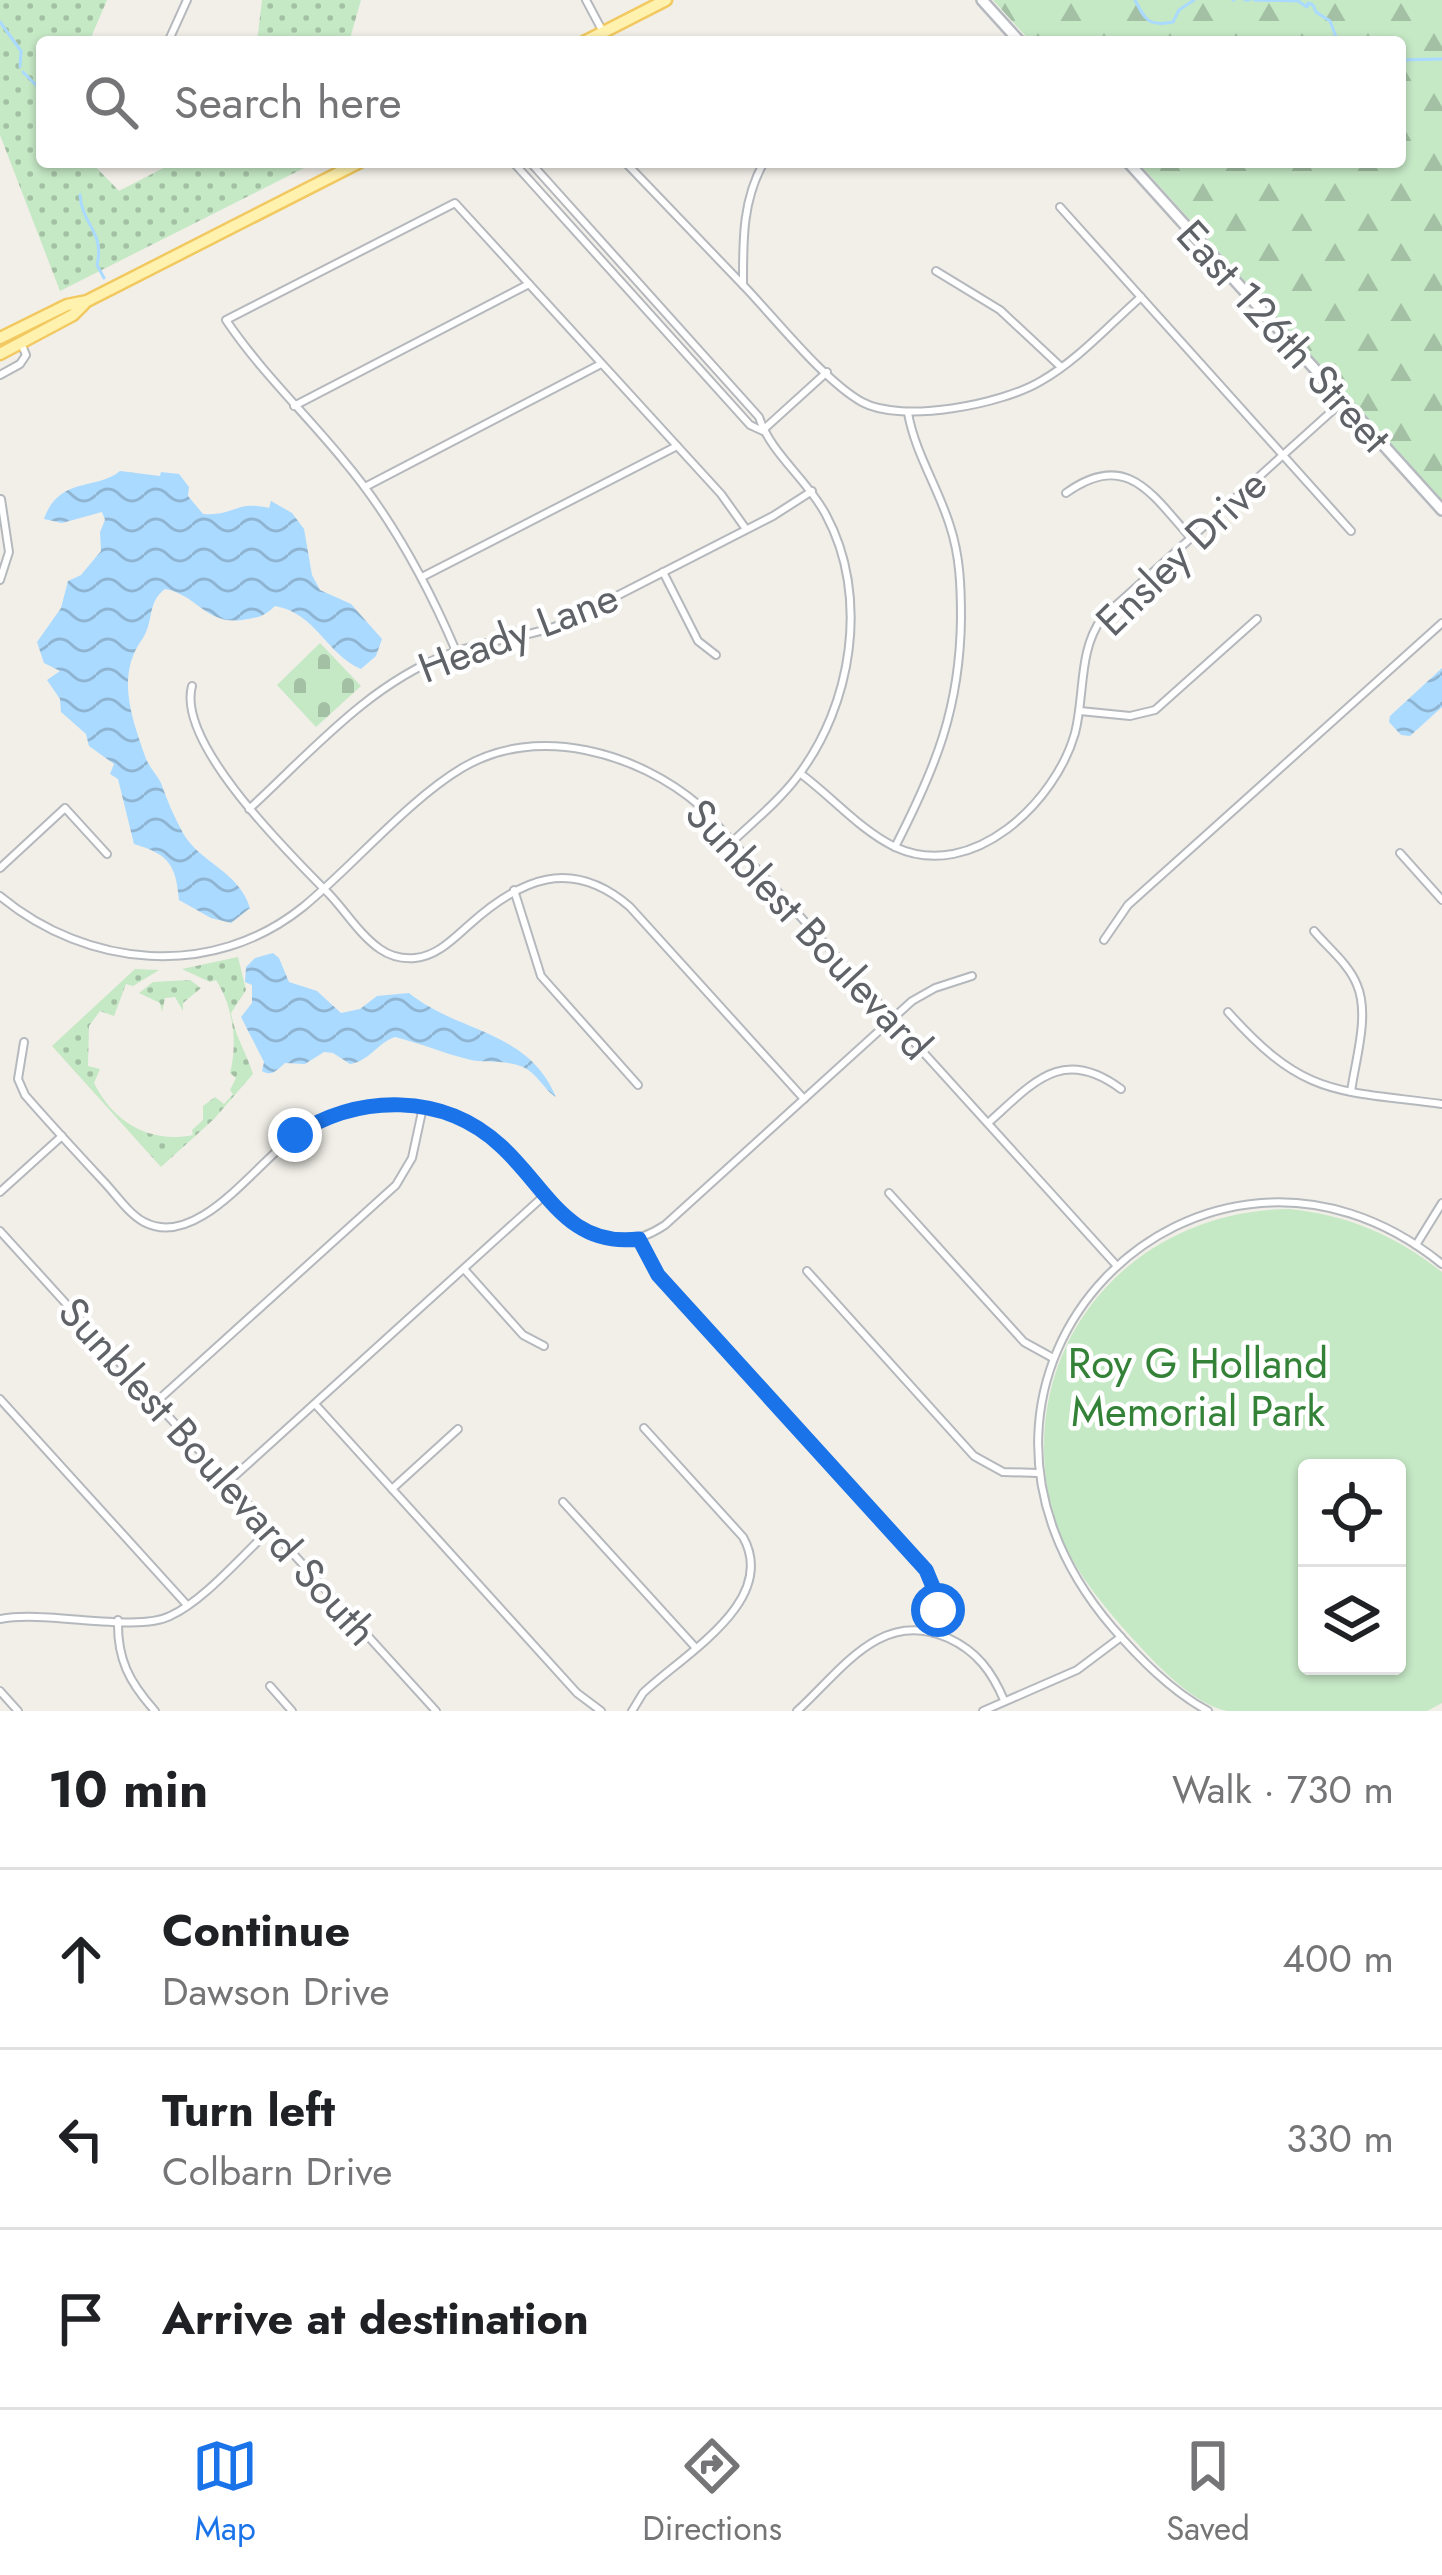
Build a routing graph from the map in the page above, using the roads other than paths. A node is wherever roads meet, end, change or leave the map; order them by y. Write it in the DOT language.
graph roads {
  1 [pos="187,0"];
  2 [pos="586,0"];
  3 [pos="666,0"];
  4 [pos="982,0"];
  5 [pos="603,32"];
  6 [pos="171,36"];
  7 [pos="595,36"];
  8 [pos="1015,36"];
  9 [pos="348,168"];
  10 [pos="517,168"];
  11 [pos="535,168"];
  12 [pos="631,168"];
  13 [pos="761,168"];
  14 [pos="1132,168"];
  15 [pos="1060,208"];
  16 [pos="936,271"];
  17 [pos="529,284"];
  18 [pos="743,285"];
  19 [pos="1141,297"];
  20 [pos="87,302"];
  21 [pos="0,338"];
  22 [pos="21,343"];
  23 [pos="0,354"];
  24 [pos="602,364"];
  25 [pos="1060,367"];
  26 [pos="827,372"];
  27 [pos="0,375"];
  28 [pos="1342,402"];
  29 [pos="294,406"];
  30 [pos="908,413"];
  31 [pos="763,431"];
  32 [pos="677,446"];
  33 [pos="1282,454"];
  34 [pos="365,487"];
  35 [pos="812,490"];
  36 [pos="1066,493"];
  37 [pos="2,499"];
  38 [pos="1442,510"];
  39 [pos="746,529"];
  40 [pos="1351,531"];
  41 [pos="1190,537"];
  42 [pos="662,572"];
  43 [pos="422,577"];
  44 [pos="0,580"];
  45 [pos="1257,620"];
  46 [pos="1442,623"];
  47 [pos="456,651"];
  48 [pos="716,655"];
  49 [pos="192,686"];
  50 [pos="1080,711"];
  51 [pos="800,773"];
  52 [pos="249,809"];
  53 [pos="732,842"];
  54 [pos="895,847"];
  55 [pos="107,854"];
  56 [pos="1400,854"];
  57 [pos="0,868"];
  58 [pos="323,889"];
  59 [pos="514,890"];
  60 [pos="0,896"];
  61 [pos="1442,900"];
  62 [pos="1314,932"];
  63 [pos="1104,940"];
  64 [pos="972,976"];
  65 [pos="1228,1012"];
  66 [pos="893,1018"];
  67 [pos="23,1042"];
  68 [pos="638,1085"];
  69 [pos="1121,1088"];
  70 [pos="1351,1092"];
  71 [pos="803,1100"];
  72 [pos="1442,1103"];
  73 [pos="423,1107"];
  74 [pos="988,1124"];
  75 [pos="62,1136"];
  76 [pos="0,1192"];
  77 [pos="889,1193"];
  78 [pos="546,1195"];
  79 [pos="1442,1203"];
  80 [pos="0,1231"];
  81 [pos="639,1239"];
  82 [pos="1416,1245"];
  83 [pos="1442,1264"];
  84 [pos="1117,1266"];
  85 [pos="464,1270"];
  86 [pos="807,1271"];
  87 [pos="544,1346"];
  88 [pos="1053,1358"];
  89 [pos="0,1399"];
  90 [pos="156,1402"];
  91 [pos="315,1404"];
  92 [pos="644,1428"];
  93 [pos="458,1429"];
  94 [pos="1038,1473"];
  95 [pos="228,1482"];
  96 [pos="392,1489"];
  97 [pos="563,1502"];
  98 [pos="271,1529"];
  99 [pos="187,1605"];
  100 [pos="0,1619"];
  101 [pos="118,1620"];
  102 [pos="933,1633"];
  103 [pos="1121,1637"];
  104 [pos="694,1647"];
  105 [pos="270,1686"];
  106 [pos="0,1691"];
  107 [pos="1004,1700"];
  108 [pos="18,1711"];
  109 [pos="155,1711"];
  110 [pos="292,1711"];
  111 [pos="436,1711"];
  112 [pos="601,1711"];
  113 [pos="632,1711"];
  114 [pos="797,1711"];
  115 [pos="983,1711"];
  116 [pos="1208,1711"];
  1 -- 6 [label="street"];
  2 -- 5 [label="street"];
  3 -- 5 [label="main road"];
  4 -- 8 [label="main road"];
  5 -- 7 [label="main road"];
  9 -- 20 [label="main road"];
  10 -- 31 [label="street"];
  11 -- 31 [label="street"];
  12 -- 18 [label="street"];
  13 -- 18 [label="street"];
  14 -- 28 [label="main road, East 126th Street"];
  15 -- 19 [label="street"];
  16 -- 25 [label="street"];
  17 -- 24 [label="street"];
  17 -- 29 [label="street"];
  17 -- 29 [label="street"];
  18 -- 26 [label="street"];
  19 -- 25 [label="street"];
  19 -- 33 [label="street"];
  20 -- 21 [label="main road"];
  20 -- 22 [label="main road"];
  22 -- 23 [label="main road"];
  22 -- 27 [label="street"];
  24 -- 32 [label="street"];
  24 -- 34 [label="street"];
  25 -- 30 [label="street"];
  26 -- 30 [label="street"];
  26 -- 31 [label="street"];
  28 -- 33 [label="street, Ensley Drive"];
  28 -- 38 [label="main road, East 126th Street"];
  29 -- 34 [label="street"];
  30 -- 54 [label="street"];
  31 -- 35 [label="street"];
  32 -- 39 [label="street"];
  32 -- 43 [label="street"];
  33 -- 40 [label="street"];
  33 -- 41 [label="street, Ensley Drive"];
  34 -- 43 [label="street"];
  35 -- 39 [label="street, Heady Lane"];
  35 -- 51 [label="street"];
  36 -- 41 [label="street"];
  37 -- 44 [label="street"];
  39 -- 42 [label="street, Heady Lane"];
  41 -- 50 [label="street, Ensley Drive"];
  42 -- 47 [label="street, Heady Lane"];
  42 -- 48 [label="street"];
  43 -- 47 [label="street"];
  45 -- 50 [label="street"];
  46 -- 63 [label="street"];
  47 -- 52 [label="street, Heady Lane"];
  49 -- 52 [label="street"];
  50 -- 54 [label="street, Ensley Drive"];
  51 -- 53 [label="street"];
  51 -- 54 [label="street"];
  52 -- 58 [label="street"];
  53 -- 58 [label="street, Sunblest Boulevard"];
  53 -- 66 [label="street, Sunblest Boulevard"];
  55 -- 57 [label="street"];
  56 -- 61 [label="street"];
  58 -- 59 [label="street"];
  58 -- 60 [label="street, Sunblest Boulevard"];
  59 -- 68 [label="street"];
  59 -- 71 [label="street"];
  62 -- 70 [label="street"];
  64 -- 66 [label="street"];
  65 -- 70 [label="street"];
  66 -- 71 [label="street"];
  66 -- 74 [label="street, Sunblest Boulevard"];
  67 -- 75 [label="street"];
  69 -- 74 [label="street"];
  70 -- 72 [label="street"];
  71 -- 81 [label="street"];
  73 -- 75 [label="street"];
  73 -- 78 [label="street"];
  73 -- 90 [label="street"];
  74 -- 84 [label="street, Sunblest Boulevard"];
  75 -- 76 [label="street"];
  77 -- 88 [label="street"];
  78 -- 81 [label="street"];
  78 -- 85 [label="street"];
  79 -- 82 [label="street"];
  80 -- 90 [label="street, Sunblest Boulevard South"];
  81 -- 102 [label="street"];
  82 -- 83 [label="street"];
  82 -- 84 [label="street"];
  84 -- 88 [label="street"];
  85 -- 87 [label="street"];
  85 -- 91 [label="street"];
  86 -- 94 [label="street"];
  88 -- 94 [label="street"];
  89 -- 99 [label="street"];
  90 -- 95 [label="street, Sunblest Boulevard South"];
  91 -- 95 [label="street"];
  91 -- 96 [label="street"];
  92 -- 104 [label="street"];
  93 -- 96 [label="street"];
  94 -- 103 [label="street"];
  95 -- 98 [label="street, Sunblest Boulevard South"];
  96 -- 112 [label="street"];
  97 -- 104 [label="street"];
  98 -- 99 [label="street"];
  98 -- 111 [label="street, Sunblest Boulevard South"];
  99 -- 101 [label="street"];
  100 -- 101 [label="street"];
  101 -- 109 [label="street"];
  102 -- 107 [label="street"];
  102 -- 114 [label="street"];
  103 -- 107 [label="street"];
  103 -- 116 [label="street"];
  104 -- 113 [label="street"];
  105 -- 110 [label="street"];
  106 -- 108 [label="street"];
  107 -- 115 [label="street"];
}
